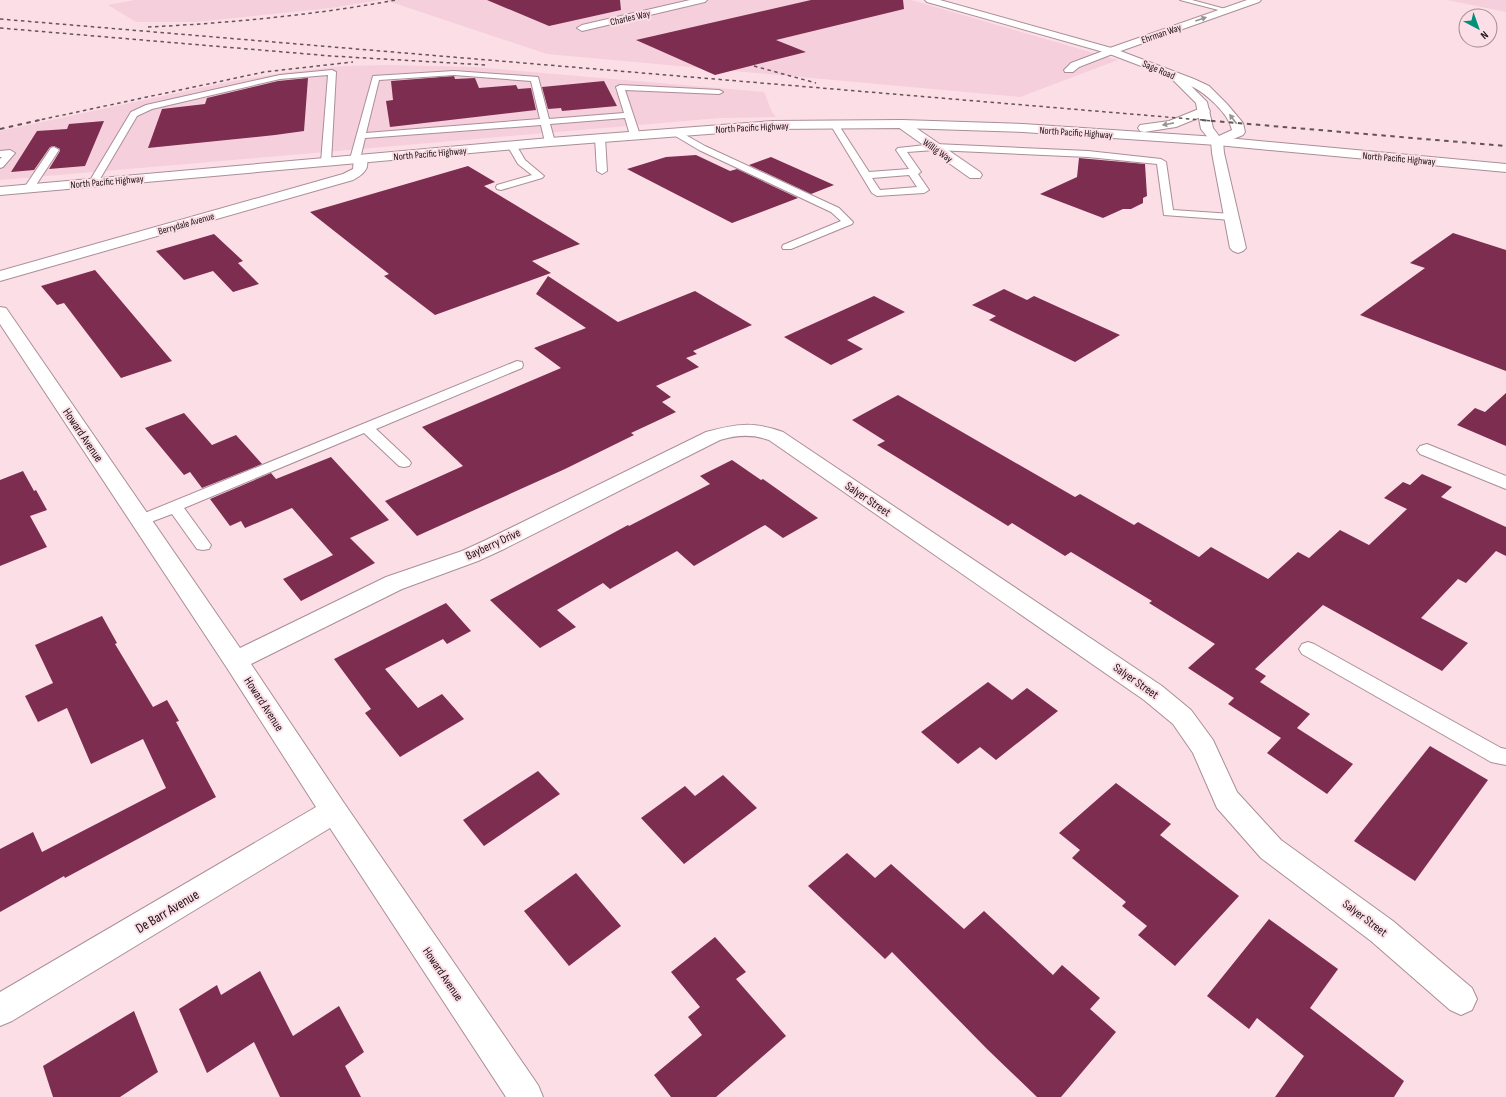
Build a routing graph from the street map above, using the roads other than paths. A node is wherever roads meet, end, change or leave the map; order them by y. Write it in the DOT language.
graph roads {
  1 [pos="702,0"];
  2 [pos="930,0"];
  3 [pos="1183,0"];
  4 [pos="1256,0"];
  5 [pos="1224,6"];
  6 [pos="582,28"];
  7 [pos="1111,50"];
  8 [pos="1069,70"];
  9 [pos="1175,76"];
  10 [pos="719,92"];
  11 [pos="1204,111"];
  12 [pos="628,114"];
  13 [pos="545,121"];
  14 [pos="834,124"];
  15 [pos="902,124"];
  16 [pos="675,132"];
  17 [pos="1096,133"];
  18 [pos="635,135"];
  19 [pos="362,136"];
  20 [pos="600,138"];
  21 [pos="550,142"];
  22 [pos="1217,142"];
  23 [pos="512,146"];
  24 [pos="935,147"];
  25 [pos="54,150"];
  26 [pos="0,154"];
  27 [pos="358,159"];
  28 [pos="326,162"];
  29 [pos="0,165"];
  30 [pos="1506,168"];
  31 [pos="602,171"];
  32 [pos="911,172"];
  33 [pos="866,175"];
  34 [pos="975,175"];
  35 [pos="94,182"];
  36 [pos="501,187"];
  37 [pos="29,188"];
  38 [pos="0,191"];
  39 [pos="1232,217"];
  40 [pos="787,247"];
  41 [pos="1238,248"];
  42 [pos="0,276"];
  43 [pos="0,312"];
  44 [pos="517,365"];
  45 [pos="368,428"];
  46 [pos="751,429"];
  47 [pos="1427,450"];
  48 [pos="404,463"];
  49 [pos="1506,483"];
  50 [pos="175,507"];
  51 [pos="140,521"];
  52 [pos="203,545"];
  53 [pos="1308,649"];
  54 [pos="236,662"];
  55 [pos="1506,757"];
  56 [pos="334,812"];
  57 [pos="1460,999"];
  58 [pos="0,1010"];
  59 [pos="526,1097"];
  1 -- 6 [label="street, Charles Way"];
  2 -- 7 [label="street, Sage Road"];
  3 -- 5 [label="lane"];
  4 -- 5 [label="street, Ehrman Way"];
  7 -- 5 [label="street, Ehrman Way, one-way"];
  7 -- 8 [label="street, Ehrman Way"];
  7 -- 9 [label="street, Sage Road"];
  9 -- 11 [label="street"];
  22 -- 9 [label="street, Sage Road, one-way"];
  10 -- 12 [label="lane"];
  11 -- 17 [label="street, one-way"];
  11 -- 22 [label="street"];
  12 -- 13 [label="lane"];
  12 -- 18 [label="lane"];
  13 -- 19 [label="lane"];
  13 -- 19 [label="lane"];
  13 -- 21 [label="lane"];
  14 -- 15 [label="street, North Pacific Highway"];
  14 -- 16 [label="street, North Pacific Highway"];
  14 -- 33 [label="lane"];
  15 -- 17 [label="street, North Pacific Highway"];
  15 -- 24 [label="street, Willig Way"];
  16 -- 18 [label="street, North Pacific Highway"];
  16 -- 40 [label="lane"];
  17 -- 22 [label="street, North Pacific Highway"];
  18 -- 20 [label="street, North Pacific Highway"];
  19 -- 27 [label="lane"];
  20 -- 21 [label="street, North Pacific Highway"];
  20 -- 31 [label="lane"];
  21 -- 23 [label="street, North Pacific Highway"];
  22 -- 30 [label="street, North Pacific Highway"];
  22 -- 39 [label="street"];
  23 -- 27 [label="street, North Pacific Highway"];
  23 -- 36 [label="lane"];
  24 -- 32 [label="lane"];
  24 -- 34 [label="street, Willig Way"];
  24 -- 39 [label="lane"];
  25 -- 37 [label="lane"];
  26 -- 29 [label="lane"];
  27 -- 28 [label="street, North Pacific Highway"];
  27 -- 42 [label="street, Berrydale Avenue"];
  28 -- 35 [label="street, North Pacific Highway"];
  28 -- 35 [label="lane"];
  32 -- 33 [label="lane"];
  32 -- 33 [label="lane"];
  35 -- 37 [label="street, North Pacific Highway"];
  37 -- 38 [label="street, North Pacific Highway"];
  39 -- 41 [label="street"];
  43 -- 51 [label="street, Howard Avenue"];
  44 -- 45 [label="lane"];
  45 -- 48 [label="lane"];
  45 -- 50 [label="lane"];
  46 -- 54 [label="street, Bayberry Drive"];
  46 -- 57 [label="street, Salyer Street"];
  47 -- 49 [label="street"];
  50 -- 51 [label="lane"];
  50 -- 52 [label="lane"];
  51 -- 54 [label="street, Howard Avenue"];
  53 -- 55 [label="lane"];
  54 -- 56 [label="street, Howard Avenue"];
  56 -- 58 [label="street, De Barr Avenue"];
  56 -- 59 [label="street, Howard Avenue"];
}
